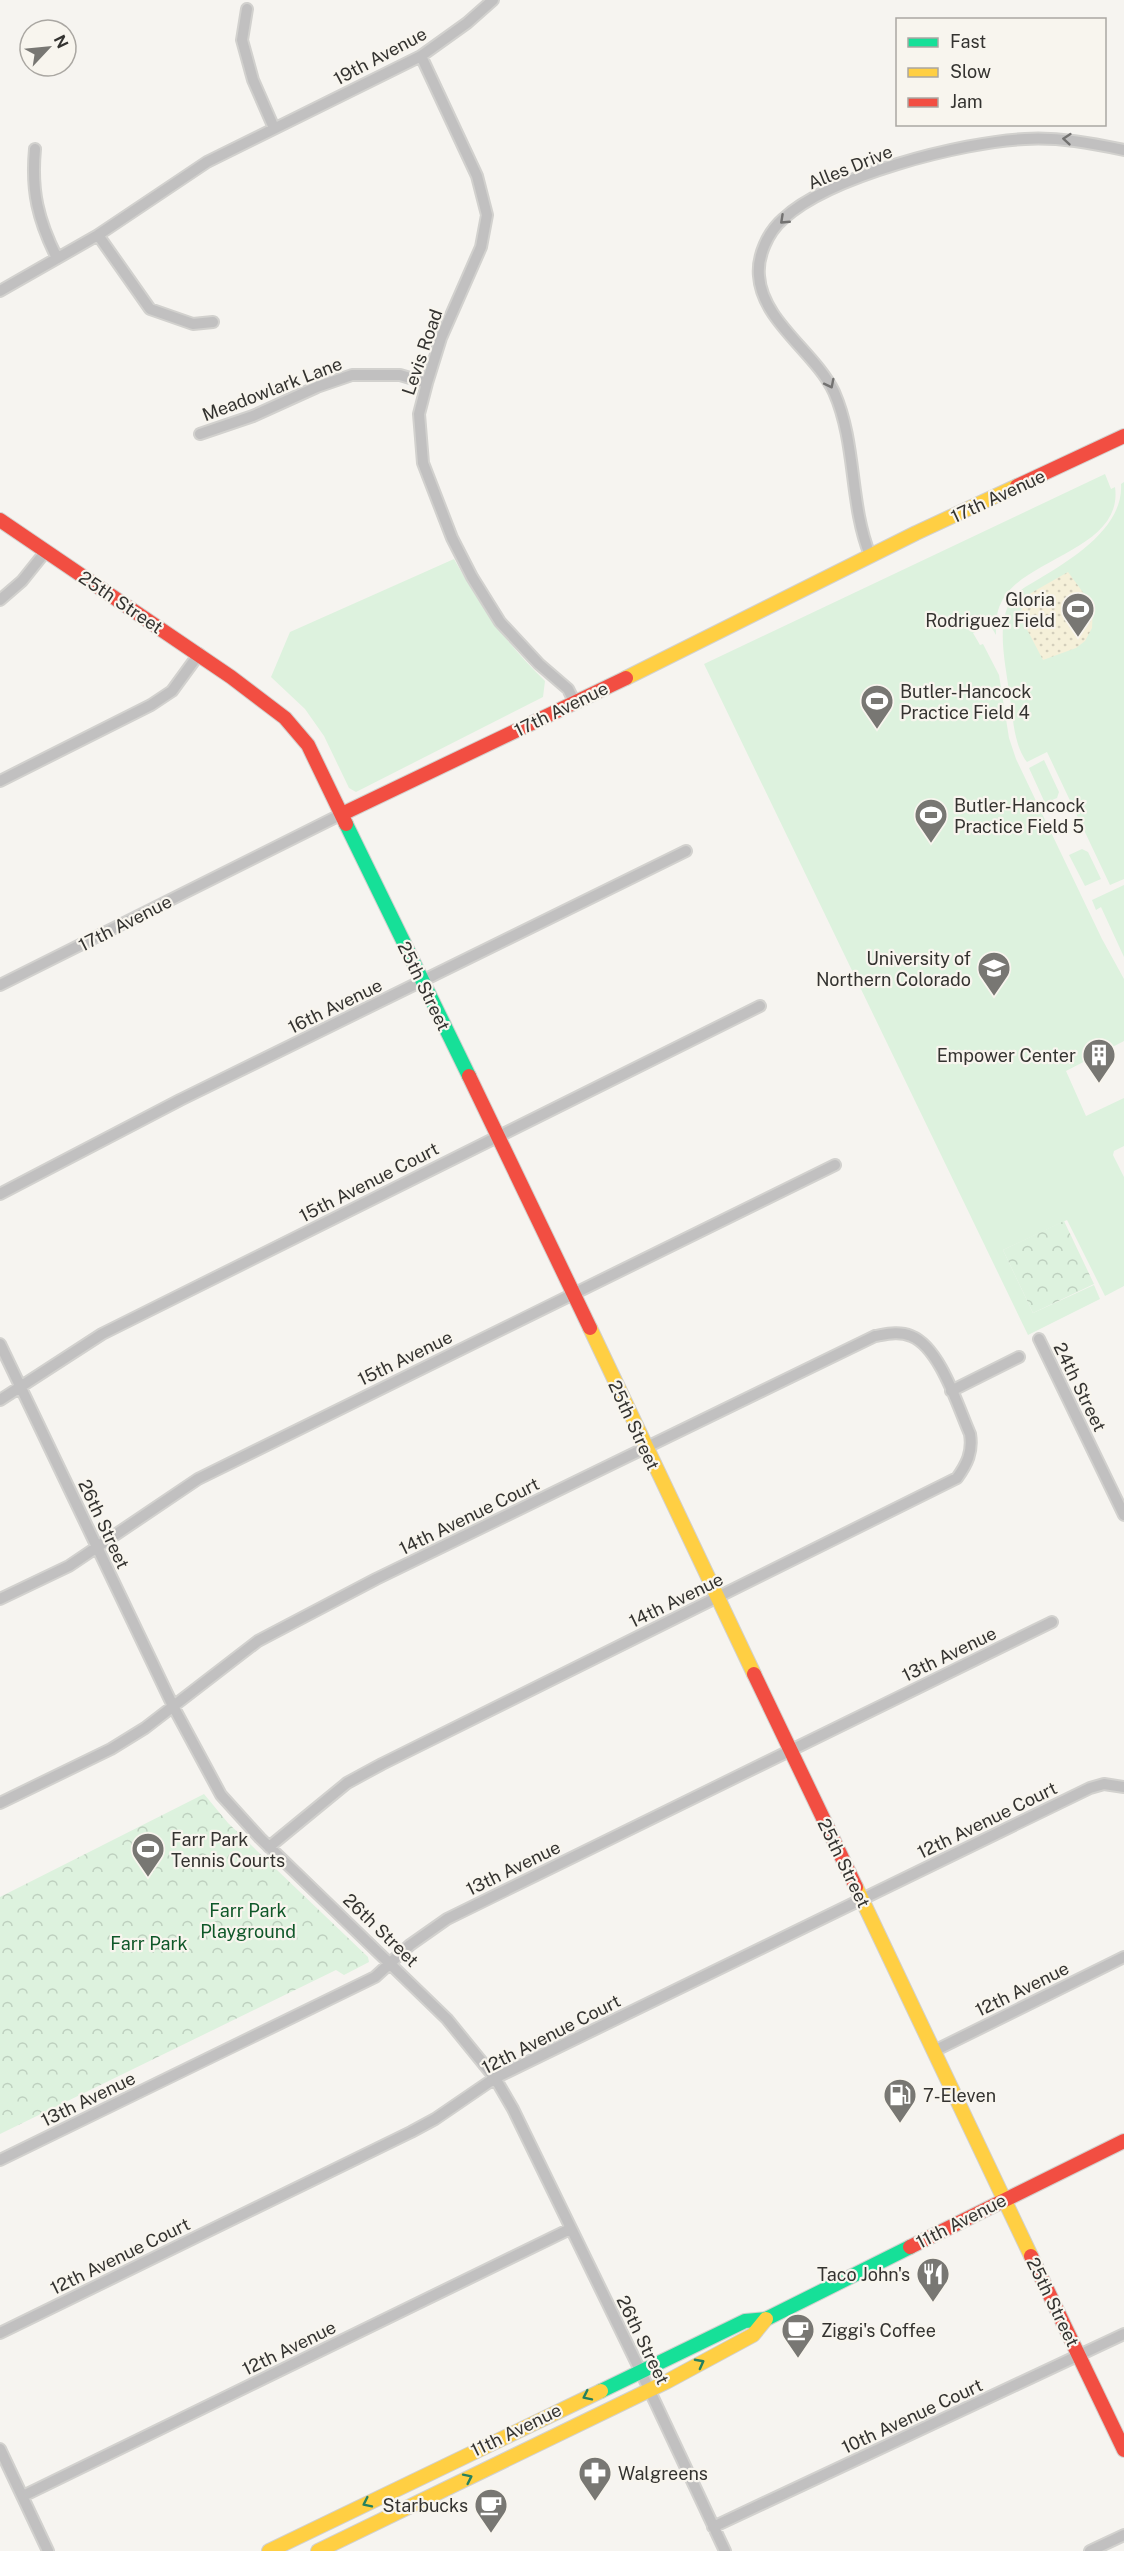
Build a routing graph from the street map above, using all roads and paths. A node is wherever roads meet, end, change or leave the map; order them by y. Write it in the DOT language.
graph roads {
  1 [pos="493,0"];
  2 [pos="247,9"];
  3 [pos="421,56"];
  4 [pos="274,128"];
  5 [pos="35,149"];
  6 [pos="1124,150"];
  7 [pos="98,235"];
  8 [pos="57,258"];
  9 [pos="0,291"];
  10 [pos="213,322"];
  11 [pos="427,383"];
  12 [pos="200,434"];
  13 [pos="1124,436"];
  14 [pos="0,520"];
  15 [pos="46,551"];
  16 [pos="870,555"];
  17 [pos="0,600"];
  18 [pos="199,654"];
  19 [pos="574,703"];
  20 [pos="0,781"];
  21 [pos="342,814"];
  22 [pos="686,851"];
  23 [pos="422,981"];
  24 [pos="0,985"];
  25 [pos="760,1006"];
  26 [pos="498,1136"];
  27 [pos="835,1165"];
  28 [pos="0,1194"];
  29 [pos="571,1294"];
  30 [pos="1039,1339"];
  31 [pos="0,1344"];
  32 [pos="1019,1358"];
  33 [pos="21,1388"];
  34 [pos="951,1391"];
  35 [pos="0,1400"];
  36 [pos="645,1449"];
  37 [pos="1124,1515"];
  38 [pos="97,1547"];
  39 [pos="718,1598"];
  40 [pos="0,1599"];
  41 [pos="1052,1622"];
  42 [pos="173,1707"];
  43 [pos="790,1749"];
  44 [pos="1124,1787"];
  45 [pos="0,1803"];
  46 [pos="269,1847"];
  47 [pos="861,1900"];
  48 [pos="1124,1957"];
  49 [pos="392,1963"];
  50 [pos="934,2051"];
  51 [pos="495,2078"];
  52 [pos="1124,2141"];
  53 [pos="0,2160"];
  54 [pos="1004,2199"];
  55 [pos="570,2229"];
  56 [pos="766,2319"];
  57 [pos="0,2333"];
  58 [pos="1124,2334"];
  59 [pos="1079,2356"];
  60 [pos="640,2370"];
  61 [pos="649,2390"];
  62 [pos="0,2449"];
  63 [pos="1124,2450"];
  64 [pos="23,2496"];
  65 [pos="713,2527"];
  66 [pos="1124,2535"];
  67 [pos="48,2551"];
  68 [pos="269,2551"];
  69 [pos="318,2551"];
  70 [pos="724,2551"];
  71 [pos="1090,2551"];
  1 -- 3 [label="street, 19th Avenue"];
  2 -- 4 [label="street"];
  3 -- 4 [label="street, 19th Avenue"];
  3 -- 11 [label="street, Levis Road"];
  4 -- 7 [label="street, 19th Avenue"];
  5 -- 8 [label="street"];
  6 -- 16 [label="street, Alles Drive, one-way"];
  7 -- 8 [label="street, 19th Avenue"];
  7 -- 10 [label="street"];
  8 -- 9 [label="street, 19th Avenue"];
  11 -- 12 [label="street, Meadowlark Lane"];
  11 -- 19 [label="street, Levis Road"];
  13 -- 16 [label="street, 17th Avenue"];
  14 -- 15 [label="street, 25th Street"];
  15 -- 17 [label="street"];
  15 -- 18 [label="street, 25th Street"];
  16 -- 19 [label="street, 17th Avenue"];
  18 -- 20 [label="street"];
  18 -- 21 [label="street, 25th Street"];
  19 -- 21 [label="street, 17th Avenue"];
  21 -- 23 [label="street, 25th Street"];
  21 -- 24 [label="street, 17th Avenue"];
  22 -- 23 [label="street, 16th Avenue"];
  23 -- 26 [label="street, 25th Street"];
  23 -- 28 [label="street, 16th Avenue"];
  25 -- 26 [label="street, 15th Avenue Court"];
  26 -- 29 [label="street, 25th Street"];
  26 -- 33 [label="street, 15th Avenue Court"];
  27 -- 29 [label="street, 15th Avenue"];
  29 -- 36 [label="street, 25th Street"];
  29 -- 38 [label="street, 15th Avenue"];
  30 -- 37 [label="street, 24th Street"];
  31 -- 33 [label="street, 26th Street"];
  32 -- 34 [label="street"];
  33 -- 35 [label="street, 15th Avenue Court"];
  33 -- 38 [label="street, 26th Street"];
  34 -- 36 [label="street, 14th Avenue Court"];
  34 -- 39 [label="street, 14th Avenue"];
  36 -- 39 [label="street, 25th Street"];
  36 -- 42 [label="street, 14th Avenue Court"];
  38 -- 40 [label="street, 15th Avenue"];
  38 -- 42 [label="street, 26th Street"];
  39 -- 43 [label="street, 25th Street"];
  39 -- 46 [label="street, 14th Avenue"];
  41 -- 43 [label="street, 13th Avenue"];
  42 -- 45 [label="street, 14th Avenue Court"];
  42 -- 46 [label="street, 26th Street"];
  43 -- 47 [label="street, 25th Street"];
  43 -- 49 [label="street, 13th Avenue"];
  44 -- 47 [label="street, 12th Avenue Court"];
  46 -- 49 [label="street, 26th Street"];
  47 -- 50 [label="street, 25th Street"];
  47 -- 51 [label="street, 12th Avenue Court"];
  48 -- 50 [label="street, 12th Avenue"];
  49 -- 51 [label="street, 26th Street"];
  49 -- 53 [label="street, 13th Avenue"];
  50 -- 54 [label="street, 25th Street"];
  51 -- 55 [label="street, 26th Street"];
  51 -- 57 [label="street, 12th Avenue Court"];
  52 -- 54 [label="street, 11th Avenue"];
  54 -- 56 [label="street, 11th Avenue"];
  54 -- 59 [label="street, 25th Street"];
  55 -- 60 [label="street, 26th Street"];
  55 -- 64 [label="street, 12th Avenue"];
  56 -- 60 [label="street, 11th Avenue"];
  61 -- 56 [label="street, 11th Avenue, one-way"];
  58 -- 59 [label="street, 10th Avenue Court"];
  59 -- 63 [label="street, 25th Street"];
  59 -- 65 [label="street, 10th Avenue Court"];
  60 -- 61 [label="street, 26th Street"];
  60 -- 68 [label="street, 11th Avenue, one-way"];
  61 -- 65 [label="street, 26th Street"];
  69 -- 61 [label="street, 11th Avenue, one-way"];
  62 -- 64 [label="street"];
  64 -- 67 [label="street"];
  65 -- 70 [label="street, 26th Street"];
  66 -- 71 [label="street"];
}
